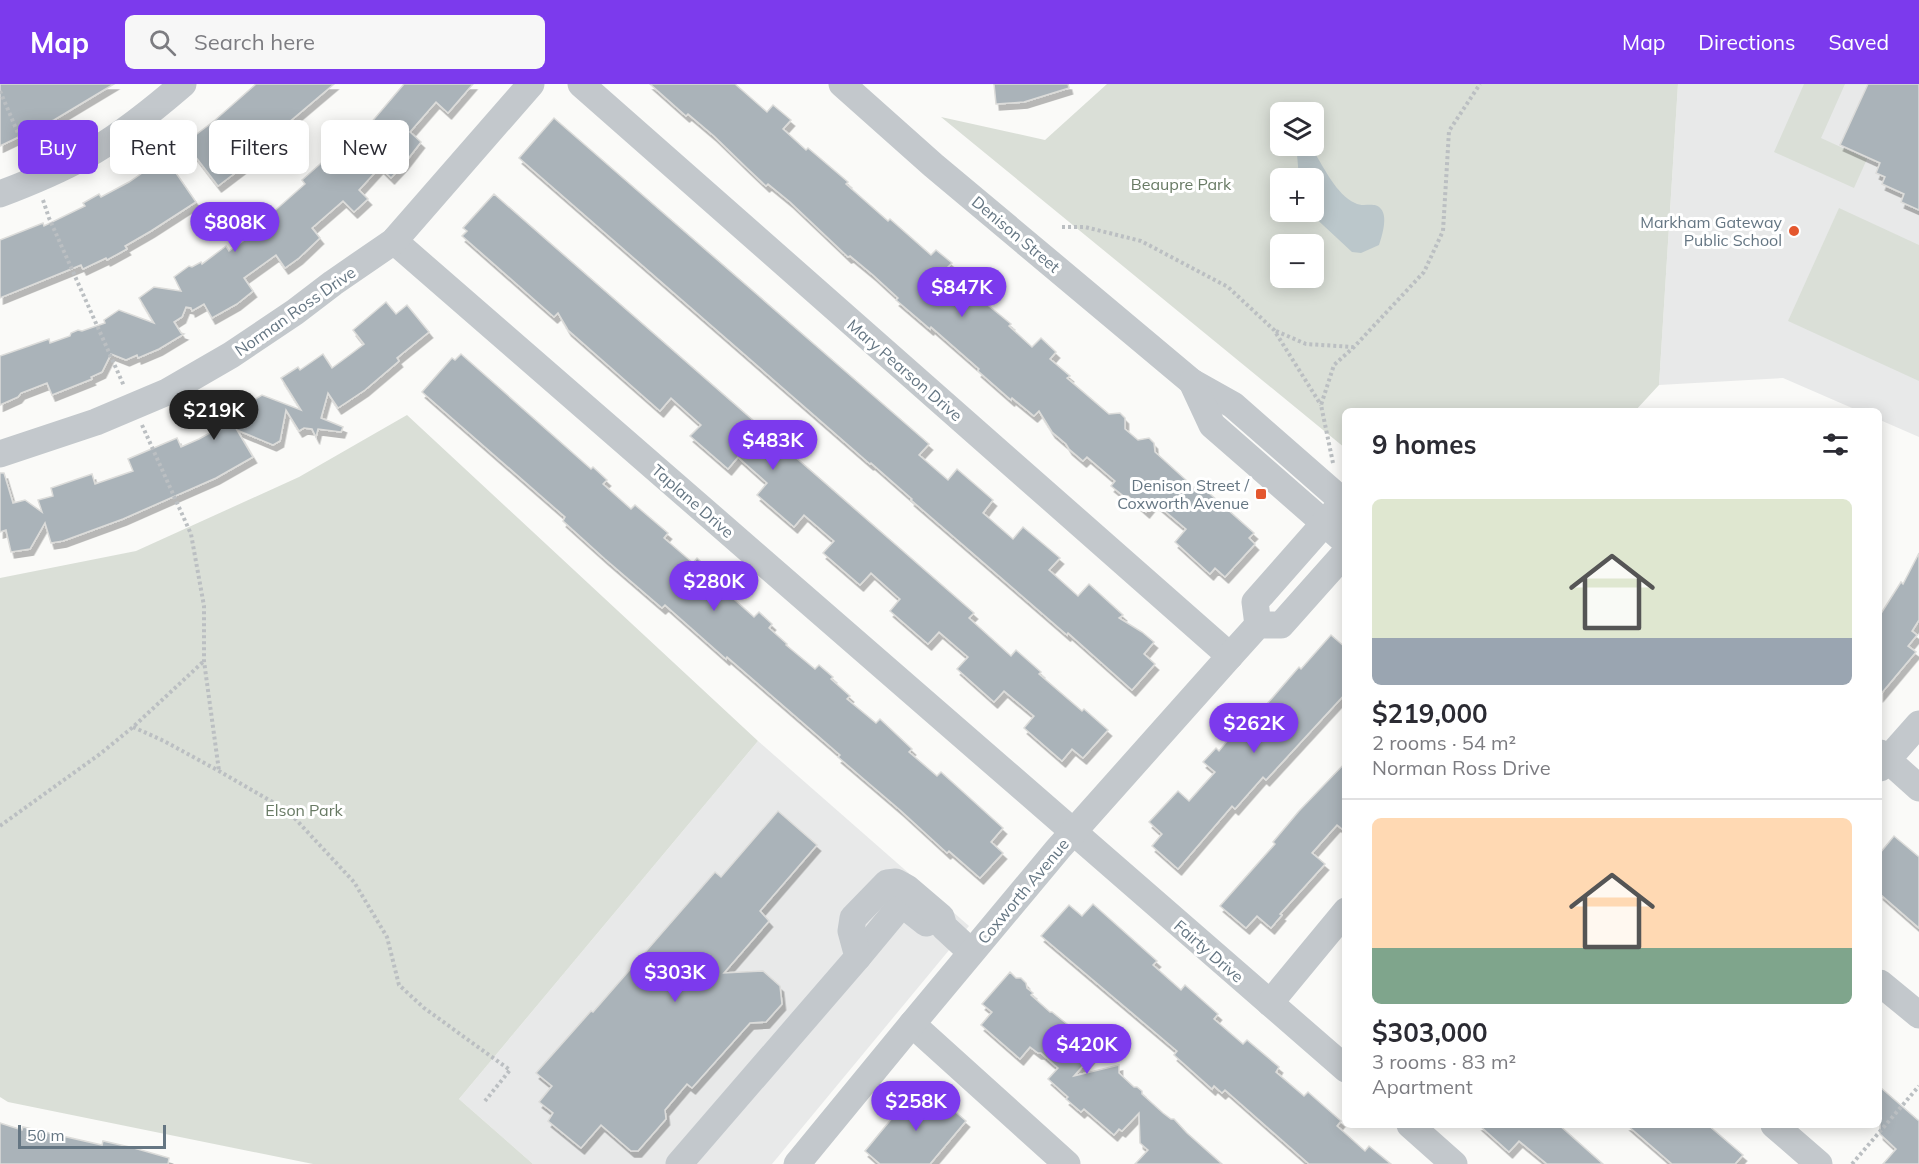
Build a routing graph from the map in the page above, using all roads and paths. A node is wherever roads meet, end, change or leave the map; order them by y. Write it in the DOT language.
graph roads {
  1 [pos="183,84"];
  2 [pos="531,84"];
  3 [pos="581,84"];
  4 [pos="842,84"];
  5 [pos="1480,84"];
  6 [pos="0,194"];
  7 [pos="1062,227"];
  8 [pos="394,241"];
  9 [pos="1274,330"];
  10 [pos="1353,347"];
  11 [pos="1192,382"];
  12 [pos="1321,405"];
  13 [pos="0,454"];
  14 [pos="1334,467"];
  15 [pos="1342,500"];
  16 [pos="1342,504"];
  17 [pos="1324,524"];
  18 [pos="1342,539"];
  19 [pos="1342,556"];
  20 [pos="1258,625"];
  21 [pos="1230,656"];
  22 [pos="204,661"];
  23 [pos="1919,724"];
  24 [pos="133,727"];
  25 [pos="1882,760"];
  26 [pos="1919,788"];
  27 [pos="0,826"];
  28 [pos="1072,833"];
  29 [pos="1342,916"];
  30 [pos="971,952"];
  31 [pos="1882,985"];
  32 [pos="1270,1003"];
  33 [pos="1919,1015"];
  34 [pos="912,1024"];
  35 [pos="1342,1066"];
  36 [pos="1919,1086"];
  37 [pos="485,1101"];
  38 [pos="1413,1128"];
  39 [pos="1777,1128"];
  40 [pos="679,1164"];
  41 [pos="797,1164"];
  42 [pos="1067,1164"];
  43 [pos="1454,1164"];
  44 [pos="1819,1164"];
  45 [pos="1852,1164"];
  1 -- 6 [label="street"];
  2 -- 8 [label="street, Norman Ross Drive"];
  3 -- 21 [label="street, Mary Pearson Drive"];
  4 -- 11 [label="street, Denison Street"];
  5 -- 10 [label="path"];
  7 -- 9 [label="path"];
  8 -- 13 [label="street, Norman Ross Drive"];
  8 -- 28 [label="street, Taplane Drive"];
  9 -- 10 [label="path"];
  9 -- 12 [label="path"];
  10 -- 12 [label="path"];
  11 -- 15 [label="street, Denison Street"];
  11 -- 17 [label="street, Denison Street"];
  12 -- 14 [label="path"];
  16 -- 17 [label="street"];
  17 -- 18 [label="street, Denison Street"];
  17 -- 20 [label="street"];
  19 -- 20 [label="street"];
  20 -- 21 [label="street, Coxworth Avenue"];
  21 -- 28 [label="street, Coxworth Avenue"];
  22 -- 24 [label="path"];
  23 -- 25 [label="street"];
  24 -- 27 [label="path"];
  24 -- 37 [label="path"];
  25 -- 26 [label="street"];
  28 -- 30 [label="street, Coxworth Avenue"];
  28 -- 32 [label="street, Fairty Drive"];
  29 -- 32 [label="street"];
  30 -- 34 [label="street, Coxworth Avenue"];
  30 -- 40 [label="street"];
  31 -- 33 [label="street"];
  32 -- 35 [label="street, Fairty Drive"];
  34 -- 41 [label="street, Coxworth Avenue"];
  34 -- 42 [label="street"];
  36 -- 45 [label="path"];
  38 -- 43 [label="street"];
  39 -- 44 [label="street"];
}
